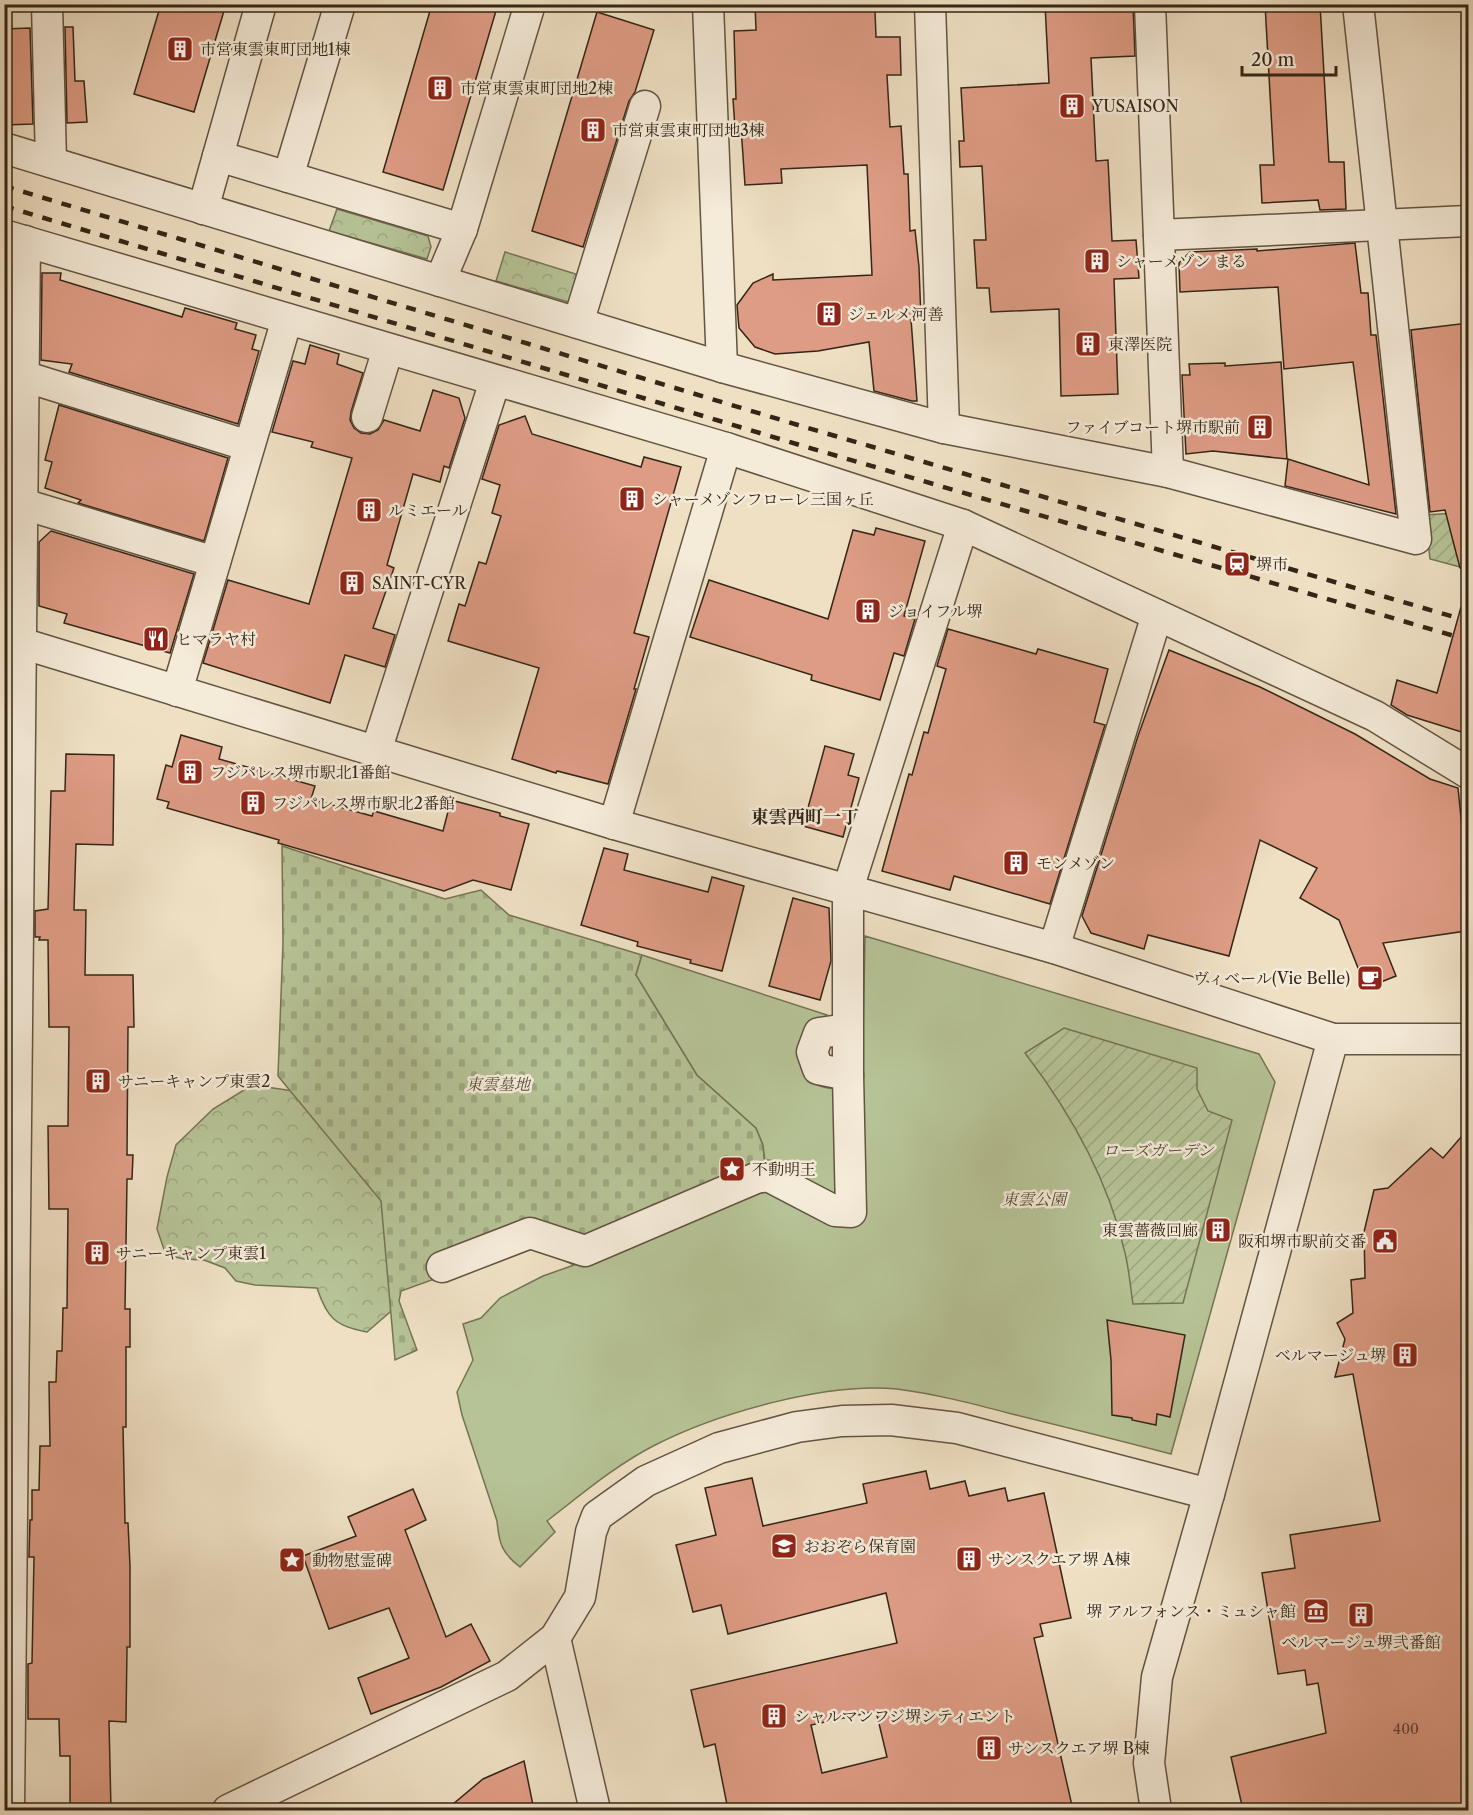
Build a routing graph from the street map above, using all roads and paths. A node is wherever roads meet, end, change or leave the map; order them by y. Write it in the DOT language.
graph roads {
  1 [pos="47,4"];
  2 [pos="261,4"];
  3 [pos="340,4"];
  4 [pos="530,4"];
  5 [pos="708,4"];
  6 [pos="930,4"];
  7 [pos="1150,4"];
  8 [pos="1358,4"];
  9 [pos="645,106"];
  10 [pos="4,148"];
  11 [pos="218,156"];
  12 [pos="51,162"];
  13 [pos="288,177"];
  14 [pos="203,209"];
  15 [pos="1468,221"];
  16 [pos="1382,225"];
  17 [pos="462,229"];
  18 [pos="1159,235"];
  19 [pos="15,239"];
  20 [pos="440,281"];
  21 [pos="287,319"];
  22 [pos="578,323"];
  23 [pos="388,349"];
  24 [pos="722,367"];
  25 [pos="23,376"];
  26 [pos="495,381"];
  27 [pos="367,417"];
  28 [pos="944,428"];
  29 [pos="249,446"];
  30 [pos="726,448"];
  31 [pos="1168,472"];
  32 [pos="23,504"];
  33 [pos="963,525"];
  34 [pos="215,562"];
  35 [pos="1157,615"];
  36 [pos="13,643"];
  37 [pos="177,691"];
  38 [pos="376,751"];
  39 [pos="1468,773"];
  40 [pos="614,824"];
  41 [pos="848,889"];
  42 [pos="1054,948"];
  43 [pos="1333,1039"];
  44 [pos="1468,1039"];
  45 [pos="442,1267"];
  46 [pos="10,1289"];
  47 [pos="1209,1494"];
  48 [pos="555,1638"];
  49 [pos="9,1810"];
  50 [pos="228,1810"];
  51 [pos="595,1810"];
  52 [pos="1156,1810"];
  1 -- 12 [label="street"];
  2 -- 11 [label="street"];
  3 -- 13 [label="street"];
  4 -- 17 [label="street"];
  5 -- 24 [label="street"];
  6 -- 28 [label="street"];
  7 -- 18 [label="street"];
  8 -- 16 [label="street"];
  9 -- 22 [label="street"];
  10 -- 12 [label="street"];
  11 -- 13 [label="street"];
  11 -- 14 [label="street"];
  12 -- 14 [label="street"];
  13 -- 17 [label="street"];
  14 -- 20 [label="street"];
  15 -- 16 [label="street"];
  16 -- 18 [label="street"];
  16 -- 31 [label="street"];
  17 -- 20 [label="street"];
  18 -- 31 [label="street"];
  19 -- 21 [label="street"];
  19 -- 25 [label="street"];
  20 -- 22 [label="street"];
  21 -- 23 [label="street"];
  21 -- 29 [label="street"];
  22 -- 24 [label="street"];
  23 -- 26 [label="street"];
  23 -- 27 [label="street"];
  24 -- 28 [label="street"];
  25 -- 29 [label="street"];
  25 -- 32 [label="street"];
  26 -- 30 [label="street"];
  26 -- 38 [label="street"];
  28 -- 31 [label="street"];
  29 -- 34 [label="street"];
  30 -- 33 [label="street"];
  30 -- 40 [label="street"];
  32 -- 34 [label="street"];
  32 -- 36 [label="street"];
  33 -- 35 [label="street"];
  33 -- 41 [label="street"];
  34 -- 37 [label="street"];
  35 -- 39 [label="street"];
  35 -- 42 [label="street"];
  36 -- 37 [label="street"];
  36 -- 46 [label="street"];
  37 -- 38 [label="street"];
  38 -- 40 [label="street"];
  40 -- 41 [label="street"];
  41 -- 42 [label="street"];
  41 -- 45 [label="street"];
  42 -- 43 [label="street"];
  43 -- 44 [label="street"];
  43 -- 47 [label="street"];
  46 -- 49 [label="street"];
  47 -- 48 [label="street"];
  47 -- 52 [label="street"];
  48 -- 50 [label="street"];
  48 -- 51 [label="street"];
}
